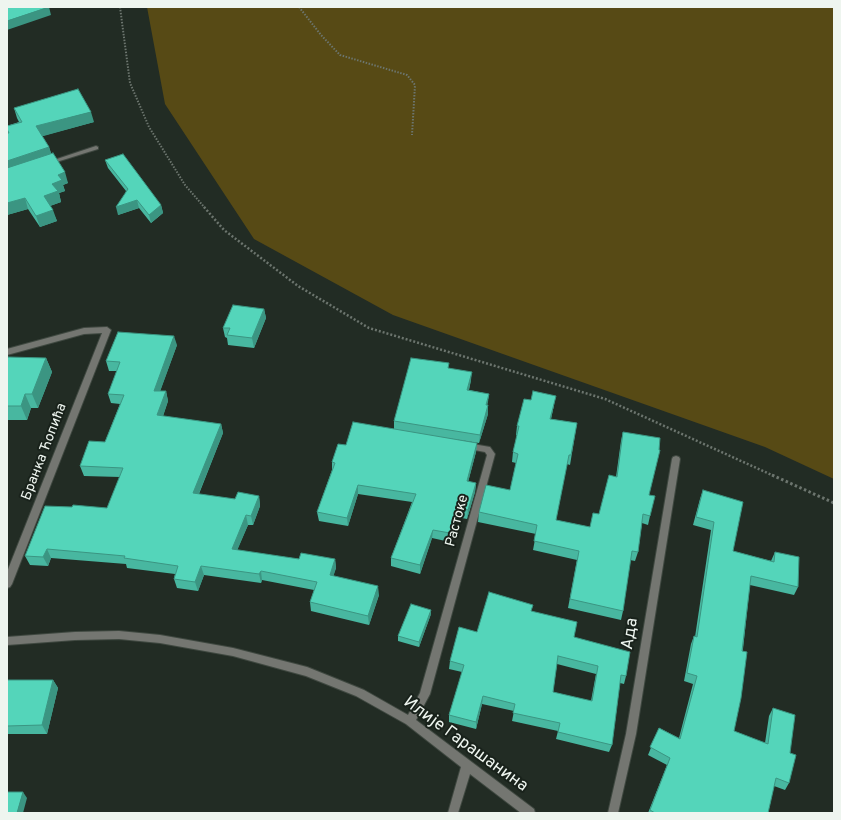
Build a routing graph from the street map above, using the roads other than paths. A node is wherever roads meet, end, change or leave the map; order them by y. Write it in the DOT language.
graph roads {
  1 [pos="96,148"];
  2 [pos="44,164"];
  3 [pos="7,352"];
  4 [pos="456,444"];
  5 [pos="676,459"];
  6 [pos="7,584"];
  7 [pos="7,641"];
  8 [pos="410,721"];
  9 [pos="467,766"];
  10 [pos="453,813"];
  11 [pos="530,813"];
  12 [pos="613,813"];
  1 -- 2 [label="street"];
  3 -- 6 [label="street, Бранка Ћопића"];
  4 -- 8 [label="street, Растоке"];
  5 -- 12 [label="street, Ада"];
  7 -- 8 [label="street, Илије Гарашанина"];
  8 -- 9 [label="street, Илије Гарашанина"];
  9 -- 10 [label="street"];
  9 -- 11 [label="street, Илије Гарашанина"];
}
